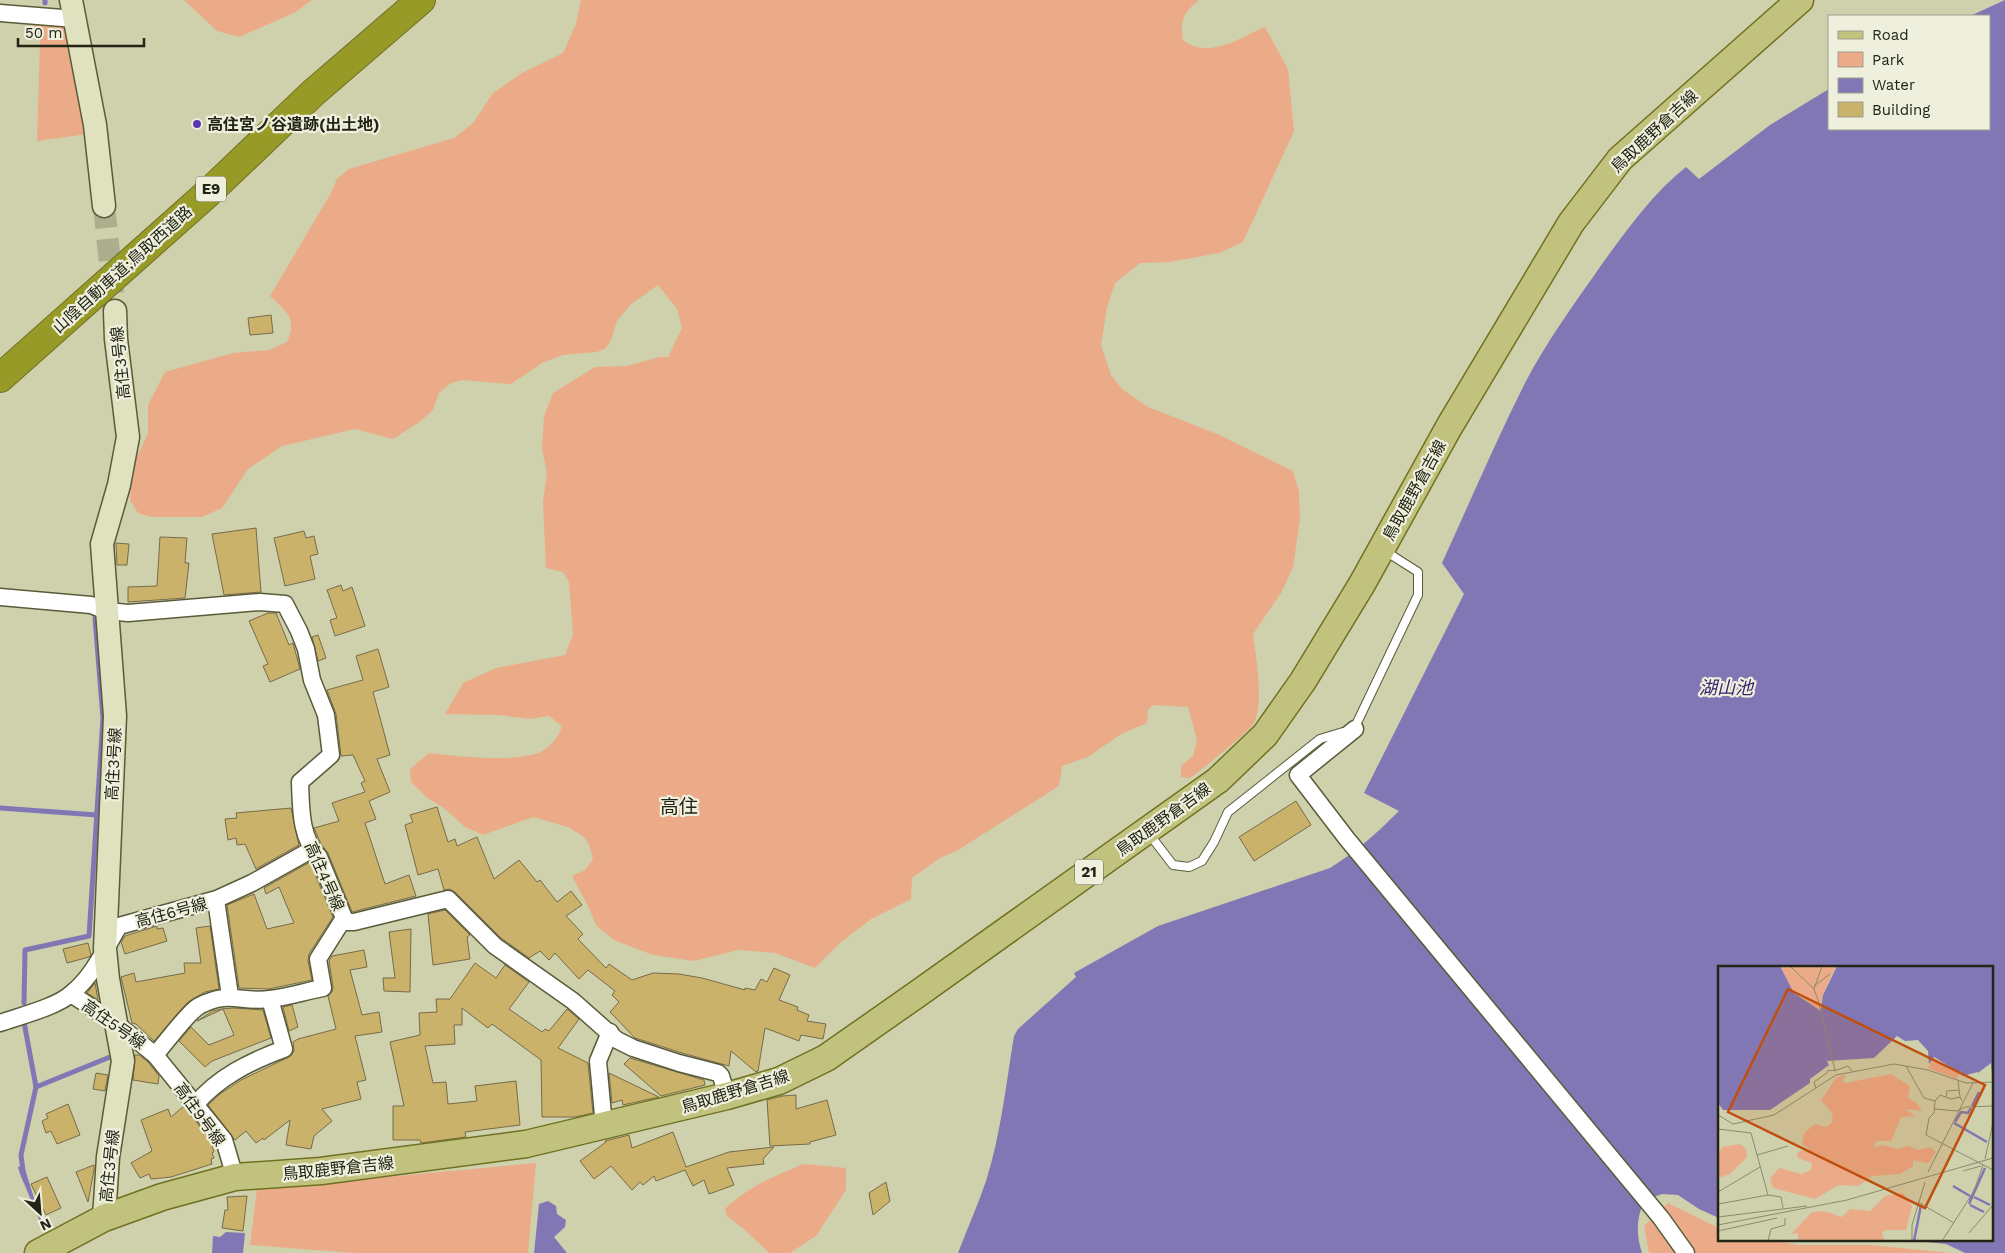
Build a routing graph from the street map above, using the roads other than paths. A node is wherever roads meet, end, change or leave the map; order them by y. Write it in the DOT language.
graph roads {
  1 [pos="396,0"];
  2 [pos="421,0"];
  3 [pos="1800,0"];
  4 [pos="73,10"];
  5 [pos="0,13"];
  6 [pos="104,206"];
  7 [pos="115,311"];
  8 [pos="0,363"];
  9 [pos="0,378"];
  10 [pos="1382,549"];
  11 [pos="0,597"];
  12 [pos="107,611"];
  13 [pos="1355,729"];
  14 [pos="1146,831"];
  15 [pos="311,850"];
  16 [pos="216,900"];
  17 [pos="344,918"];
  18 [pos="105,949"];
  19 [pos="71,994"];
  20 [pos="230,996"];
  21 [pos="270,999"];
  22 [pos="0,1023"];
  23 [pos="117,1024"];
  24 [pos="610,1032"];
  25 [pos="155,1055"];
  26 [pos="727,1096"];
  27 [pos="195,1105"];
  28 [pos="604,1126"];
  29 [pos="235,1178"];
  30 [pos="104,1218"];
  31 [pos="38,1253"];
  32 [pos="1686,1253"];
  1 -- 8 [label="highway, 山陰自動車道;鳥取西道路 / E9"];
  2 -- 9 [label="highway, 山陰自動車道;鳥取西道路 / E9"];
  3 -- 10 [label="main road, 鳥取鹿野倉吉線 / 21"];
  4 -- 5 [label="street"];
  4 -- 6 [label="street"];
  7 -- 12 [label="street, 高住3号線"];
  10 -- 13 [label="lane"];
  10 -- 14 [label="main road, 鳥取鹿野倉吉線 / 21"];
  11 -- 12 [label="street"];
  12 -- 15 [label="street, 高住4号線"];
  12 -- 18 [label="street, 高住3号線"];
  13 -- 14 [label="lane"];
  13 -- 32 [label="street"];
  14 -- 26 [label="main road, 鳥取鹿野倉吉線 / 21"];
  15 -- 16 [label="street, 高住6号線"];
  15 -- 17 [label="street, 高住4号線"];
  16 -- 18 [label="street, 高住6号線"];
  16 -- 20 [label="street"];
  17 -- 21 [label="street, 高住5号線"];
  17 -- 24 [label="street, 高住4号線"];
  18 -- 19 [label="street, 高住6号線"];
  18 -- 23 [label="street, 高住3号線"];
  19 -- 22 [label="street, 高住6号線"];
  19 -- 23 [label="street, 高住5号線"];
  20 -- 21 [label="street, 高住5号線"];
  20 -- 25 [label="street, 高住5号線"];
  21 -- 27 [label="street"];
  23 -- 25 [label="street, 高住5号線"];
  23 -- 30 [label="street, 高住3号線"];
  24 -- 26 [label="street, 高住4号線"];
  24 -- 28 [label="street"];
  25 -- 27 [label="street, 高住9号線"];
  26 -- 28 [label="main road, 鳥取鹿野倉吉線 / 21"];
  27 -- 29 [label="street, 高住9号線"];
  28 -- 29 [label="main road, 鳥取鹿野倉吉線 / 21"];
  29 -- 30 [label="main road, 鳥取鹿野倉吉線 / 21"];
  30 -- 31 [label="main road, 鳥取鹿野倉吉線 / 21"];
}
